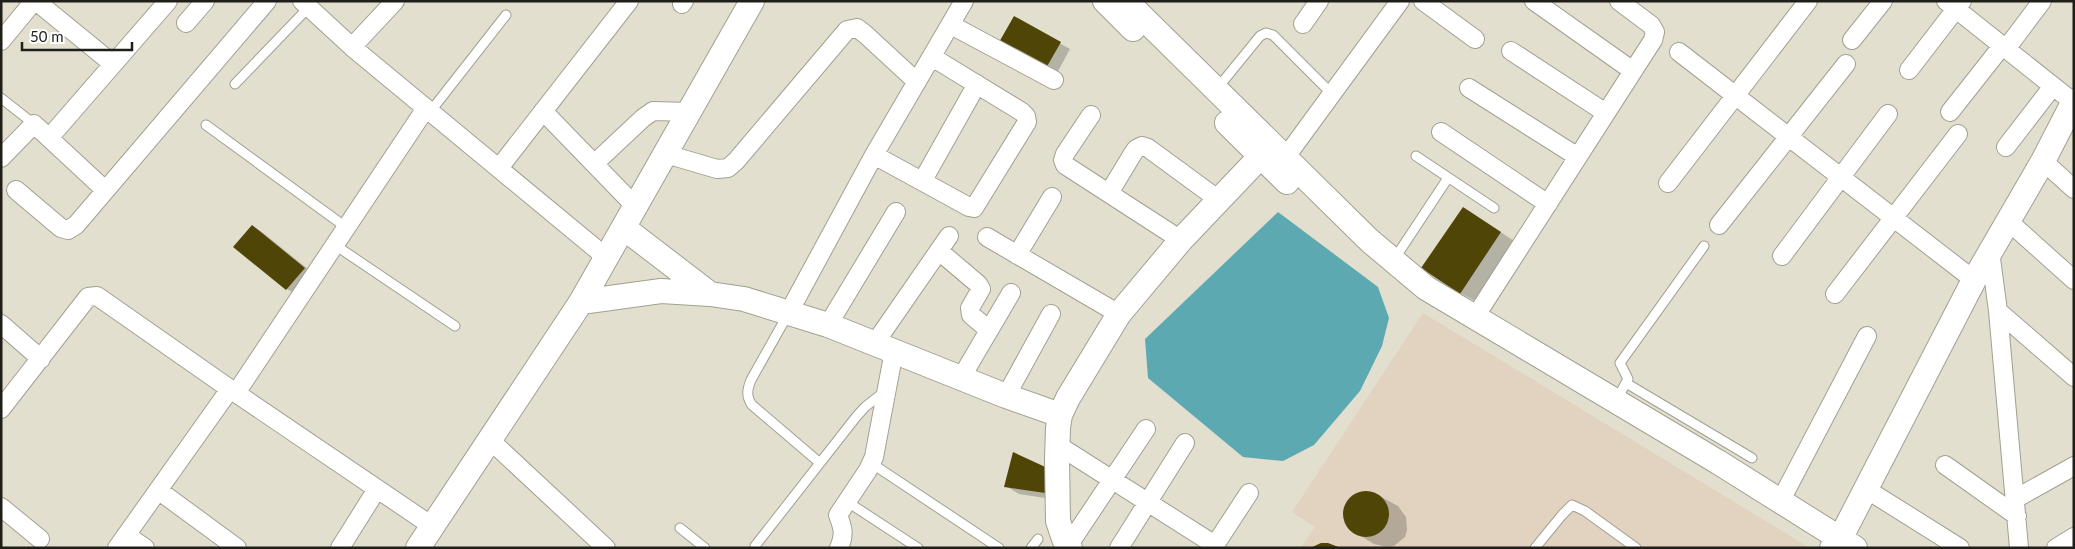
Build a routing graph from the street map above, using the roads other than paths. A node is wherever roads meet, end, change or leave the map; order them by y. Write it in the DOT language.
graph roads {
  1 [pos="35,1"];
  2 [pos="168,1"];
  3 [pos="205,1"];
  4 [pos="267,1"];
  5 [pos="395,1"];
  6 [pos="629,1"];
  7 [pos="752,1"];
  8 [pos="964,1"];
  9 [pos="1319,1"];
  10 [pos="1400,1"];
  11 [pos="1423,1"];
  12 [pos="1534,1"];
  13 [pos="1618,1"];
  14 [pos="1808,1"];
  15 [pos="1883,1"];
  16 [pos="2042,1"];
  17 [pos="1122,2"];
  18 [pos="305,4"];
  19 [pos="1955,4"];
  20 [pos="1640,8"];
  21 [pos="506,15"];
  22 [pos="186,23"];
  23 [pos="951,24"];
  24 [pos="1303,24"];
  25 [pos="1475,39"];
  26 [pos="1852,40"];
  27 [pos="1,41"];
  28 [pos="352,47"];
  29 [pos="2004,48"];
  30 [pos="1511,51"];
  31 [pos="1679,52"];
  32 [pos="932,57"];
  33 [pos="113,64"];
  34 [pos="1846,64"];
  35 [pos="1909,70"];
  36 [pos="1633,71"];
  37 [pos="1054,80"];
  38 [pos="917,82"];
  39 [pos="235,84"];
  40 [pos="977,84"];
  41 [pos="2053,86"];
  42 [pos="1469,88"];
  43 [pos="1216,90"];
  44 [pos="1332,94"];
  45 [pos="1736,96"];
  46 [pos="1,98"];
  47 [pos="2074,102"];
  48 [pos="428,110"];
  49 [pos="543,111"];
  50 [pos="690,112"];
  51 [pos="1950,112"];
  52 [pos="1606,113"];
  53 [pos="1091,114"];
  54 [pos="1888,114"];
  55 [pos="34,124"];
  56 [pos="206,125"];
  57 [pos="1441,132"];
  58 [pos="1958,134"];
  59 [pos="49,138"];
  60 [pos="1789,138"];
  61 [pos="2006,147"];
  62 [pos="666,154"];
  63 [pos="874,154"];
  64 [pos="1416,156"];
  65 [pos="1260,157"];
  66 [pos="1578,157"];
  67 [pos="1,158"];
  68 [pos="1285,158"];
  69 [pos="2043,160"];
  70 [pos="594,164"];
  71 [pos="499,168"];
  72 [pos="1448,178"];
  73 [pos="1841,178"];
  74 [pos="923,180"];
  75 [pos="1668,183"];
  76 [pos="2074,189"];
  77 [pos="16,190"];
  78 [pos="105,190"];
  79 [pos="1109,193"];
  80 [pos="1052,197"];
  81 [pos="1219,200"];
  82 [pos="1548,204"];
  83 [pos="636,207"];
  84 [pos="1494,208"];
  85 [pos="896,212"];
  86 [pos="1894,218"];
  87 [pos="2007,220"];
  88 [pos="1719,225"];
  89 [pos="346,228"];
  90 [pos="624,228"];
  91 [pos="949,236"];
  92 [pos="988,237"];
  93 [pos="1181,240"];
  94 [pos="335,245"];
  95 [pos="1704,246"];
  96 [pos="939,251"];
  97 [pos="1990,251"];
  98 [pos="1017,255"];
  99 [pos="1782,256"];
  100 [pos="607,258"];
  101 [pos="1393,261"];
  102 [pos="1974,280"];
  103 [pos="2074,280"];
  104 [pos="1010,293"];
  105 [pos="710,294"];
  106 [pos="1834,294"];
  107 [pos="581,302"];
  108 [pos="1998,311"];
  109 [pos="789,312"];
  110 [pos="1050,314"];
  111 [pos="1118,314"];
  112 [pos="1475,317"];
  113 [pos="1,324"];
  114 [pos="828,325"];
  115 [pos="455,326"];
  116 [pos="989,330"];
  117 [pos="1867,336"];
  118 [pos="884,347"];
  119 [pos="41,359"];
  120 [pos="2074,377"];
  121 [pos="961,378"];
  122 [pos="887,390"];
  123 [pos="233,391"];
  124 [pos="1621,392"];
  125 [pos="1006,396"];
  126 [pos="4,400"];
  127 [pos="1060,415"];
  128 [pos="1146,429"];
  129 [pos="490,440"];
  130 [pos="1056,444"];
  131 [pos="1185,444"];
  132 [pos="1752,458"];
  133 [pos="820,463"];
  134 [pos="871,463"];
  135 [pos="1945,465"];
  136 [pos="2074,466"];
  137 [pos="1113,480"];
  138 [pos="377,489"];
  139 [pos="1866,489"];
  140 [pos="158,490"];
  141 [pos="1249,493"];
  142 [pos="2015,498"];
  143 [pos="1781,500"];
  144 [pos="846,502"];
  145 [pos="1149,503"];
  146 [pos="1,507"];
  147 [pos="2017,516"];
  148 [pos="432,526"];
  149 [pos="680,528"];
  150 [pos="2074,537"];
  151 [pos="40,539"];
  152 [pos="1038,539"];
  153 [pos="122,542"];
  154 [pos="1838,545"];
  155 [pos="755,546"];
  156 [pos="1214,546"];
  157 [pos="1069,547"];
  158 [pos="145,548"];
  159 [pos="237,548"];
  160 [pos="340,548"];
  161 [pos="418,548"];
  162 [pos="606,548"];
  163 [pos="705,548"];
  164 [pos="839,548"];
  165 [pos="918,548"];
  166 [pos="999,548"];
  167 [pos="1031,548"];
  168 [pos="1119,548"];
  169 [pos="1535,548"];
  170 [pos="1636,548"];
  171 [pos="1960,548"];
  172 [pos="2020,548"];
  173 [pos="2056,548"];
  1 -- 27 [label="street"];
  1 -- 33 [label="street"];
  2 -- 33 [label="street"];
  3 -- 22 [label="street"];
  4 -- 78 [label="street"];
  5 -- 28 [label="street"];
  6 -- 49 [label="street"];
  7 -- 50 [label="street"];
  8 -- 23 [label="street"];
  9 -- 24 [label="street"];
  10 -- 44 [label="street"];
  11 -- 25 [label="street"];
  12 -- 36 [label="street"];
  13 -- 20 [label="street"];
  14 -- 45 [label="street"];
  15 -- 26 [label="street"];
  16 -- 29 [label="street"];
  17 -- 43 [label="street"];
  17 -- 65 [label="street"];
  18 -- 28 [label="street"];
  18 -- 39 [label="lane"];
  19 -- 29 [label="street"];
  19 -- 35 [label="street"];
  20 -- 36 [label="street"];
  21 -- 48 [label="lane"];
  23 -- 32 [label="street"];
  23 -- 37 [label="street"];
  28 -- 48 [label="street"];
  29 -- 41 [label="street"];
  29 -- 51 [label="street"];
  30 -- 52 [label="street"];
  31 -- 45 [label="street"];
  32 -- 38 [label="street"];
  32 -- 40 [label="street"];
  33 -- 59 [label="street"];
  34 -- 60 [label="street"];
  36 -- 52 [label="street"];
  38 -- 62 [label="street"];
  38 -- 63 [label="street"];
  40 -- 74 [label="street"];
  40 -- 74 [label="street"];
  41 -- 47 [label="street"];
  41 -- 61 [label="street"];
  42 -- 66 [label="street"];
  43 -- 44 [label="lane"];
  43 -- 68 [label="street"];
  44 -- 68 [label="street"];
  45 -- 60 [label="street"];
  45 -- 75 [label="street"];
  46 -- 55 [label="lane"];
  47 -- 69 [label="street"];
  48 -- 71 [label="street"];
  48 -- 89 [label="street"];
  49 -- 70 [label="street"];
  49 -- 71 [label="street"];
  50 -- 62 [label="street"];
  50 -- 70 [label="street"];
  52 -- 66 [label="street"];
  53 -- 79 [label="street"];
  54 -- 73 [label="street"];
  55 -- 59 [label="street"];
  55 -- 67 [label="street"];
  56 -- 89 [label="lane"];
  57 -- 82 [label="street"];
  58 -- 86 [label="street"];
  59 -- 78 [label="street"];
  60 -- 73 [label="street"];
  60 -- 88 [label="street"];
  62 -- 83 [label="street"];
  63 -- 74 [label="street"];
  63 -- 109 [label="street"];
  64 -- 72 [label="lane"];
  65 -- 81 [label="street"];
  65 -- 154 [label="street"];
  66 -- 82 [label="street"];
  68 -- 101 [label="street"];
  69 -- 76 [label="street"];
  69 -- 87 [label="street"];
  70 -- 83 [label="street"];
  71 -- 100 [label="street"];
  72 -- 84 [label="lane"];
  72 -- 101 [label="lane"];
  73 -- 86 [label="street"];
  73 -- 99 [label="street"];
  77 -- 78 [label="street"];
  79 -- 81 [label="street"];
  79 -- 93 [label="street"];
  80 -- 98 [label="street"];
  81 -- 93 [label="street"];
  82 -- 112 [label="street"];
  83 -- 90 [label="street"];
  85 -- 114 [label="street"];
  86 -- 102 [label="street"];
  86 -- 106 [label="street"];
  87 -- 97 [label="street"];
  87 -- 103 [label="street"];
  89 -- 94 [label="street"];
  90 -- 100 [label="street"];
  90 -- 105 [label="street"];
  91 -- 96 [label="street"];
  92 -- 98 [label="street"];
  93 -- 111 [label="street"];
  94 -- 115 [label="lane"];
  94 -- 123 [label="street"];
  95 -- 124 [label="lane"];
  96 -- 116 [label="street"];
  96 -- 118 [label="street"];
  97 -- 102 [label="street"];
  97 -- 108 [label="street"];
  98 -- 111 [label="street"];
  100 -- 107 [label="street"];
  101 -- 112 [label="street"];
  102 -- 139 [label="street"];
  104 -- 116 [label="street"];
  105 -- 107 [label="street"];
  105 -- 109 [label="street"];
  107 -- 129 [label="street"];
  108 -- 120 [label="street"];
  108 -- 142 [label="street"];
  109 -- 114 [label="street"];
  109 -- 133 [label="lane"];
  110 -- 125 [label="street"];
  111 -- 127 [label="street"];
  112 -- 124 [label="street"];
  113 -- 119 [label="street"];
  114 -- 118 [label="street"];
  116 -- 121 [label="street"];
  117 -- 143 [label="street"];
  118 -- 121 [label="street"];
  118 -- 122 [label="street"];
  119 -- 123 [label="street"];
  119 -- 126 [label="street"];
  121 -- 125 [label="street"];
  122 -- 133 [label="lane"];
  122 -- 134 [label="street"];
  123 -- 138 [label="street"];
  123 -- 140 [label="street"];
  124 -- 132 [label="lane"];
  124 -- 143 [label="street"];
  125 -- 127 [label="street"];
  127 -- 130 [label="street"];
  128 -- 137 [label="street"];
  129 -- 148 [label="street"];
  129 -- 162 [label="street"];
  130 -- 137 [label="street"];
  130 -- 157 [label="street"];
  131 -- 145 [label="street"];
  133 -- 155 [label="lane"];
  134 -- 144 [label="street"];
  134 -- 166 [label="lane"];
  135 -- 147 [label="street"];
  136 -- 142 [label="street"];
  137 -- 145 [label="street"];
  137 -- 157 [label="street"];
  138 -- 148 [label="street"];
  138 -- 160 [label="street"];
  139 -- 154 [label="street"];
  139 -- 171 [label="street"];
  140 -- 153 [label="street"];
  140 -- 159 [label="street"];
  141 -- 156 [label="street"];
  142 -- 147 [label="street"];
  143 -- 154 [label="street"];
  144 -- 164 [label="street"];
  144 -- 165 [label="lane"];
  145 -- 156 [label="street"];
  145 -- 168 [label="street"];
  146 -- 151 [label="street"];
  147 -- 172 [label="street"];
  148 -- 161 [label="street"];
  149 -- 163 [label="lane"];
  150 -- 173 [label="street"];
  152 -- 167 [label="lane"];
  153 -- 158 [label="street"];
  169 -- 170 [label="lane"];
}
